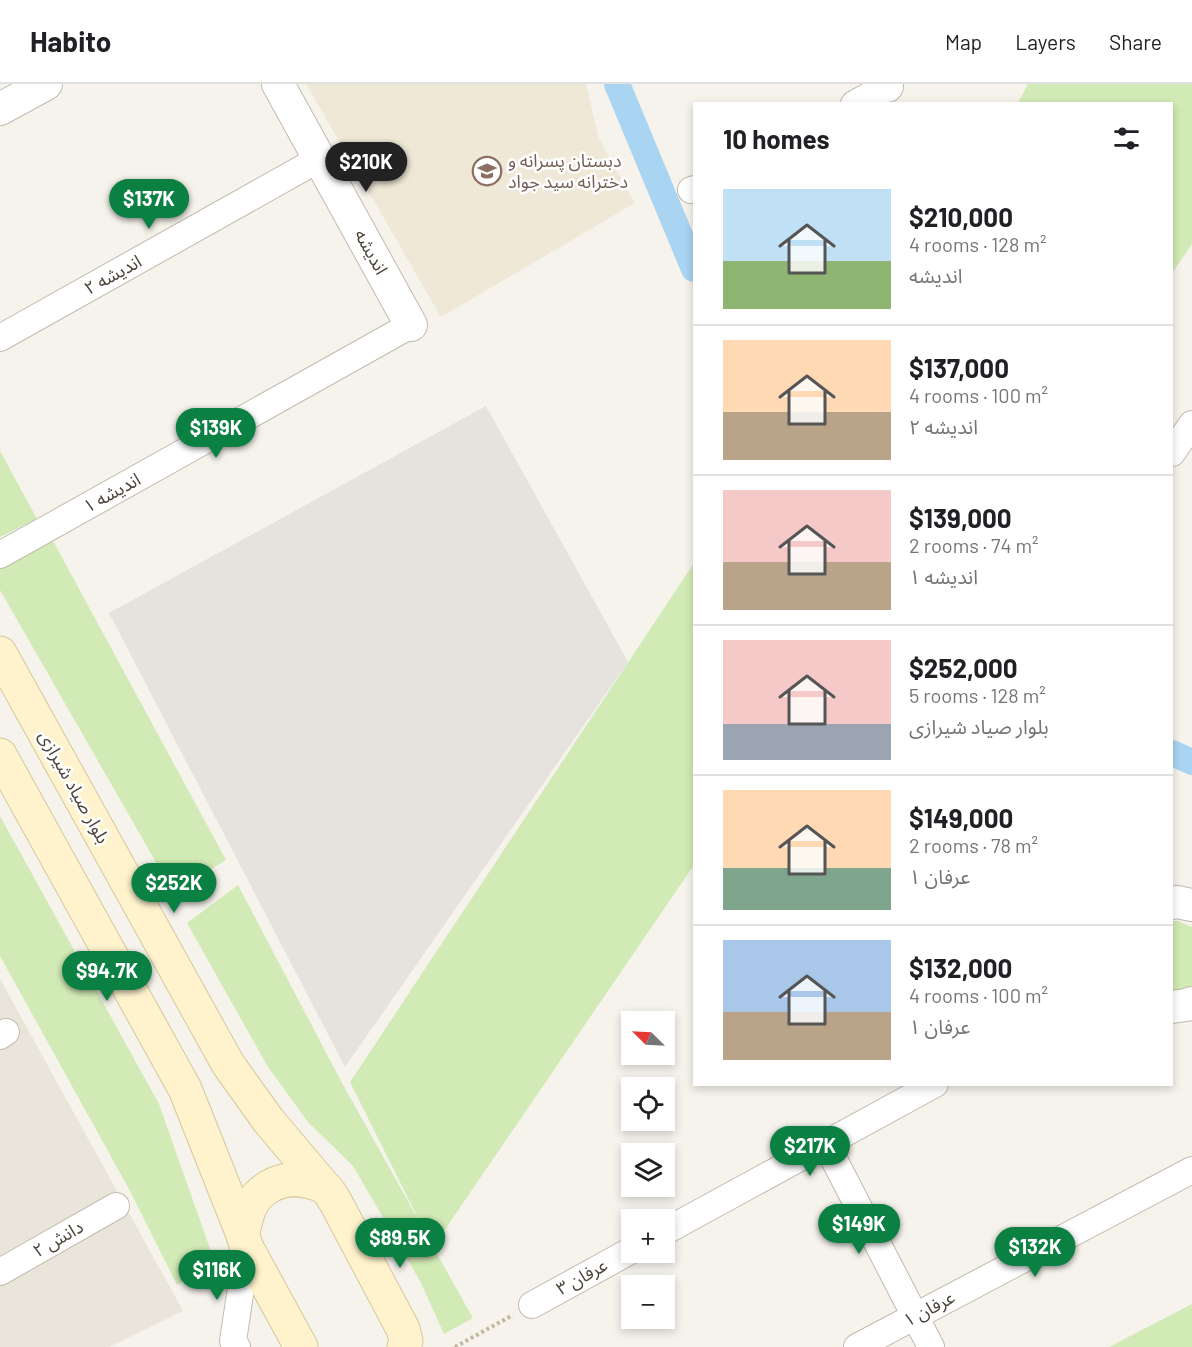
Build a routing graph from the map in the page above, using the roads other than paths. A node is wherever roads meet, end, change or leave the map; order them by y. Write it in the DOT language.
graph roads {
  1 [pos="46,84"];
  2 [pos="278,84"];
  3 [pos="888,85"];
  4 [pos="858,102"];
  5 [pos="0,110"];
  6 [pos="319,159"];
  7 [pos="411,325"];
  8 [pos="0,338"];
  9 [pos="1192,424"];
  10 [pos="1173,452"];
  11 [pos="0,555"];
  12 [pos="0,653"];
  13 [pos="0,755"];
  14 [pos="1173,903"];
  15 [pos="1192,905"];
  16 [pos="1192,1003"];
  17 [pos="1173,1007"];
  18 [pos="931,1086"];
  19 [pos="826,1144"];
  20 [pos="1192,1170"];
  21 [pos="327,1190"];
  22 [pos="116,1206"];
  23 [pos="675,1226"];
  24 [pos="245,1241"];
  25 [pos="621,1256"];
  26 [pos="0,1272"];
  27 [pos="532,1305"];
  28 [pos="915,1316"];
  29 [pos="406,1345"];
  30 [pos="237,1347"];
  31 [pos="301,1347"];
  32 [pos="857,1347"];
  33 [pos="931,1347"];
  1 -- 5 [label="street"];
  2 -- 6 [label="street, اندیشه"];
  3 -- 4 [label="street"];
  6 -- 7 [label="street, اندیشه"];
  6 -- 8 [label="street, اندیشه ۲"];
  7 -- 11 [label="street, اندیشه ۱"];
  9 -- 10 [label="street"];
  12 -- 21 [label="main road, بلوار صیاد شیرازی"];
  13 -- 24 [label="main road"];
  14 -- 15 [label="street"];
  16 -- 17 [label="street"];
  18 -- 19 [label="street"];
  19 -- 23 [label="street"];
  19 -- 28 [label="street"];
  20 -- 28 [label="street, عرفان ۱"];
  21 -- 24 [label="main road"];
  21 -- 29 [label="main road, بلوار صیاد شیرازی"];
  22 -- 26 [label="street, دانش ۲"];
  24 -- 30 [label="street"];
  24 -- 31 [label="main road"];
  25 -- 27 [label="street, عرفان ۳"];
  28 -- 32 [label="street, عرفان ۱"];
  28 -- 33 [label="street"];
}
